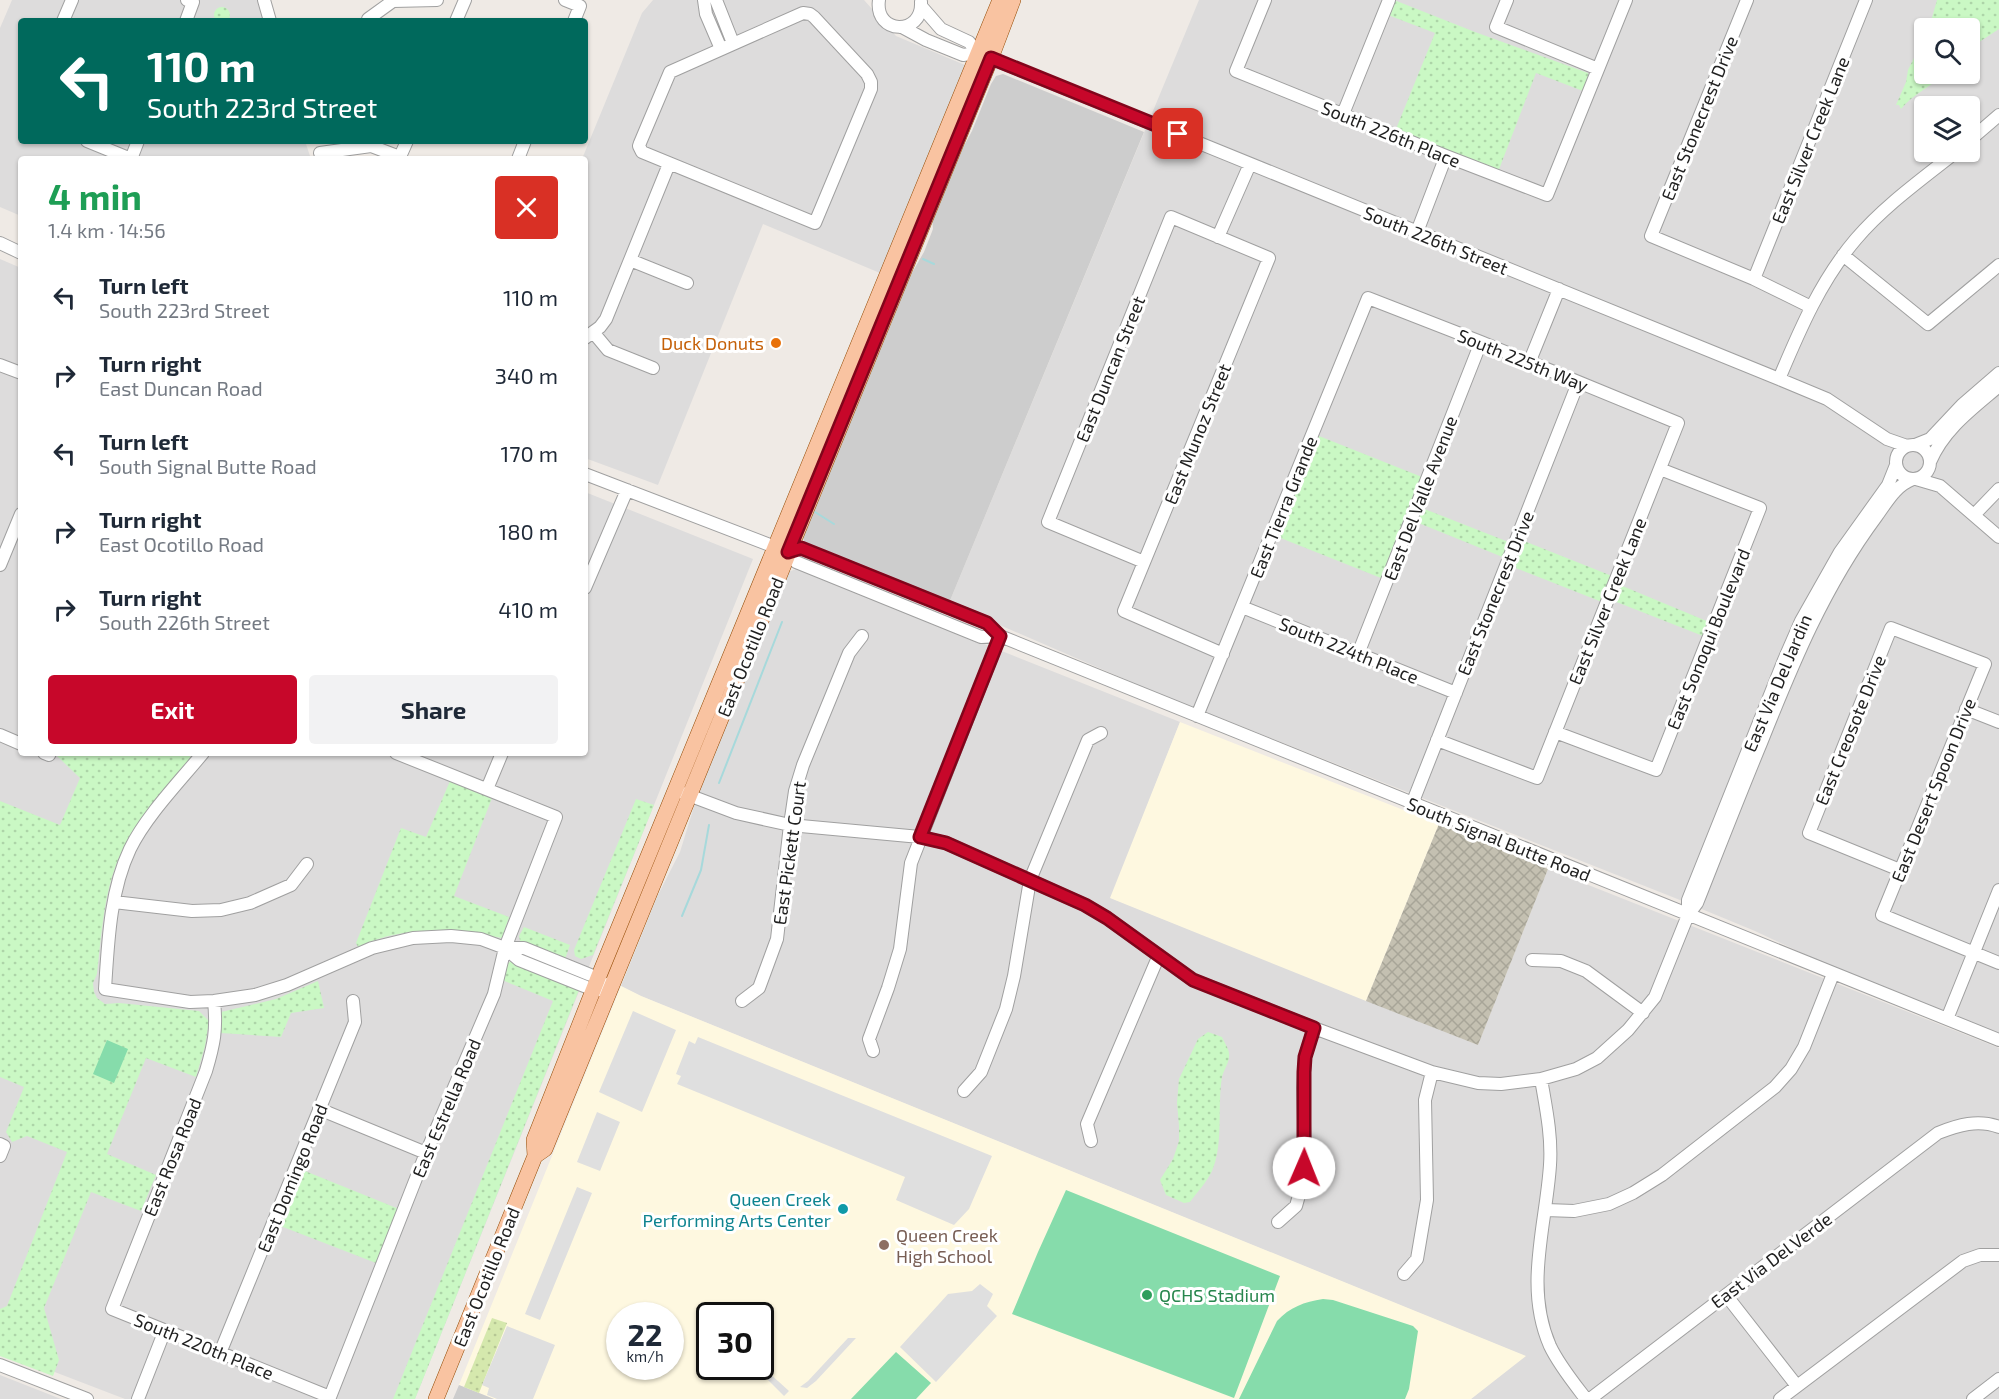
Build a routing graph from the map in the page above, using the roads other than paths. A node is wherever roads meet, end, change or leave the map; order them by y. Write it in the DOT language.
graph roads {
  1 [pos="72,0"];
  2 [pos="264,0"];
  3 [pos="437,0"];
  4 [pos="465,0"];
  5 [pos="565,0"];
  6 [pos="704,0"];
  7 [pos="716,0"];
  8 [pos="1000,0"];
  9 [pos="1013,0"];
  10 [pos="1265,0"];
  11 [pos="1389,0"];
  12 [pos="1507,0"];
  13 [pos="1626,0"];
  14 [pos="1746,0"];
  15 [pos="1866,0"];
  16 [pos="190,1"];
  17 [pos="877,2"];
  18 [pos="921,3"];
  19 [pos="64,18"];
  20 [pos="187,18"];
  21 [pos="269,18"];
  22 [pos="369,18"];
  23 [pos="457,18"];
  24 [pos="575,18"];
  25 [pos="902,27"];
  26 [pos="734,43"];
  27 [pos="721,49"];
  28 [pos="985,56"];
  29 [pos="1598,69"];
  30 [pos="1342,114"];
  31 [pos="1999,115"];
  32 [pos="1980,131"];
  33 [pos="94,144"];
  34 [pos="124,156"];
  35 [pos="321,156"];
  36 [pos="395,156"];
  37 [pos="1446,156"];
  38 [pos="1944,162"];
  39 [pos="669,164"];
  40 [pos="1250,164"];
  41 [pos="1417,232"];
  42 [pos="1218,237"];
  43 [pos="0,243"];
  44 [pos="18,252"];
  45 [pos="1843,255"];
  46 [pos="630,260"];
  47 [pos="1999,265"];
  48 [pos="1754,279"];
  49 [pos="687,283"];
  50 [pos="1559,289"];
  51 [pos="1368,298"];
  52 [pos="1811,307"];
  53 [pos="589,335"];
  54 [pos="1481,342"];
  55 [pos="1529,363"];
  56 [pos="0,365"];
  57 [pos="653,368"];
  58 [pos="18,372"];
  59 [pos="1999,373"];
  60 [pos="1779,379"];
  61 [pos="1578,382"];
  62 [pos="1999,386"];
  63 [pos="1678,423"];
  64 [pos="1887,439"];
  65 [pos="1911,446"];
  66 [pos="1896,462"];
  67 [pos="1930,463"];
  68 [pos="1660,469"];
  69 [pos="588,475"];
  70 [pos="1914,479"];
  71 [pos="1940,486"];
  72 [pos="1999,489"];
  73 [pos="627,490"];
  74 [pos="1974,515"];
  75 [pos="18,521"];
  76 [pos="1999,537"];
  77 [pos="781,549"];
  78 [pos="1144,562"];
  79 [pos="0,565"];
  80 [pos="588,581"];
  81 [pos="1242,607"];
  82 [pos="1891,628"];
  83 [pos="862,636"];
  84 [pos="1000,636"];
  85 [pos="1222,654"];
  86 [pos="1358,654"];
  87 [pos="1456,693"];
  88 [pos="1966,709"];
  89 [pos="1197,716"];
  90 [pos="1999,722"];
  91 [pos="1555,732"];
  92 [pos="1101,733"];
  93 [pos="0,735"];
  94 [pos="1437,740"];
  95 [pos="18,743"];
  96 [pos="201,756"];
  97 [pos="404,756"];
  98 [pos="501,756"];
  99 [pos="487,789"];
  100 [pos="683,792"];
  101 [pos="1412,804"];
  102 [pos="790,825"];
  103 [pos="920,837"];
  104 [pos="308,864"];
  105 [pos="1900,870"];
  106 [pos="1030,880"];
  107 [pos="1999,891"];
  108 [pos="114,902"];
  109 [pos="1688,915"];
  110 [pos="506,948"];
  111 [pos="1974,953"];
  112 [pos="1159,955"];
  113 [pos="1532,960"];
  114 [pos="1999,963"];
  115 [pos="1833,974"];
  116 [pos="596,984"];
  117 [pos="610,990"];
  118 [pos="214,1001"];
  119 [pos="353,1001"];
  120 [pos="742,1001"];
  121 [pos="1643,1013"];
  122 [pos="1947,1019"];
  123 [pos="1314,1028"];
  124 [pos="1999,1040"];
  125 [pos="873,1051"];
  126 [pos="1432,1072"];
  127 [pos="1541,1079"];
  128 [pos="963,1091"];
  129 [pos="319,1109"];
  130 [pos="1999,1127"];
  131 [pos="1091,1141"];
  132 [pos="426,1153"];
  133 [pos="535,1156"];
  134 [pos="1546,1210"];
  135 [pos="1278,1222"];
  136 [pos="1999,1255"];
  137 [pos="1404,1274"];
  138 [pos="1725,1295"];
  139 [pos="112,1309"];
  140 [pos="165,1330"];
  141 [pos="220,1353"];
  142 [pos="0,1365"];
  143 [pos="1999,1379"];
  144 [pos="1797,1386"];
  145 [pos="330,1397"];
  146 [pos="87,1399"];
  147 [pos="138,1399"];
  148 [pos="436,1399"];
  149 [pos="1588,1399"];
  150 [pos="1780,1399"];
  151 [pos="1973,1399"];
  1 -- 19 [label="street"];
  2 -- 21 [label="street"];
  3 -- 22 [label="street"];
  4 -- 23 [label="street"];
  5 -- 24 [label="street"];
  6 -- 27 [label="street"];
  7 -- 26 [label="street"];
  8 -- 28 [label="main road, East Ocotillo Road"];
  9 -- 28 [label="main road, East Ocotillo Road"];
  10 -- 30 [label="street, South 226th Place"];
  11 -- 30 [label="street"];
  12 -- 29 [label="street"];
  13 -- 29 [label="street"];
  14 -- 48 [label="street, East Stonecrest Drive"];
  15 -- 48 [label="street, East Silver Creek Lane"];
  16 -- 20 [label="street"];
  17 -- 25 [label="street"];
  18 -- 25 [label="street"];
  18 -- 28 [label="street"];
  25 -- 28 [label="street"];
  26 -- 27 [label="street"];
  26 -- 39 [label="street"];
  27 -- 39 [label="street"];
  28 -- 40 [label="street, South 226th Street"];
  28 -- 77 [label="main road, East Ocotillo Road"];
  29 -- 37 [label="street, South 226th Place"];
  30 -- 37 [label="street, South 226th Place"];
  31 -- 32 [label="street"];
  33 -- 34 [label="street"];
  35 -- 36 [label="street"];
  37 -- 41 [label="street"];
  38 -- 45 [label="street"];
  39 -- 46 [label="street"];
  40 -- 41 [label="street, South 226th Street"];
  40 -- 42 [label="street"];
  41 -- 50 [label="street, South 226th Street"];
  42 -- 78 [label="street, East Munoz Street"];
  42 -- 78 [label="street, East Duncan Street"];
  43 -- 44 [label="street"];
  45 -- 47 [label="street"];
  45 -- 52 [label="street"];
  46 -- 49 [label="street"];
  46 -- 53 [label="street"];
  48 -- 52 [label="street"];
  50 -- 55 [label="street"];
  50 -- 60 [label="street, South 226th Street"];
  51 -- 54 [label="street, South 225th Way"];
  51 -- 81 [label="street, East Tierra Grande"];
  52 -- 60 [label="street"];
  53 -- 57 [label="street"];
  54 -- 55 [label="street, South 225th Way"];
  54 -- 86 [label="street, East Del Valle Avenue"];
  55 -- 61 [label="street, South 225th Way"];
  56 -- 58 [label="street"];
  59 -- 65 [label="street"];
  60 -- 64 [label="street, South 226th Street"];
  61 -- 63 [label="street, South 225th Way"];
  61 -- 87 [label="street, East Stonecrest Drive"];
  62 -- 67 [label="street"];
  63 -- 68 [label="street, East Silver Creek Lane"];
  64 -- 65 [label="street, South 226th Street"];
  64 -- 66 [label="street"];
  65 -- 66 [label="street"];
  65 -- 67 [label="street"];
  66 -- 70 [label="street"];
  66 -- 109 [label="street, East Via Del Jardin"];
  67 -- 70 [label="street"];
  67 -- 71 [label="street"];
  68 -- 91 [label="street, East Silver Creek Lane"];
  68 -- 91 [label="street, East Sonoqui Boulevard"];
  69 -- 73 [label="street, South Signal Butte Road"];
  70 -- 71 [label="street"];
  70 -- 109 [label="street, East Via Del Jardin"];
  71 -- 74 [label="street"];
  72 -- 74 [label="street"];
  73 -- 77 [label="street, South Signal Butte Road"];
  73 -- 80 [label="street"];
  74 -- 76 [label="street"];
  75 -- 79 [label="street"];
  77 -- 84 [label="street, South Signal Butte Road"];
  77 -- 100 [label="main road, East Ocotillo Road"];
  78 -- 85 [label="street, East Munoz Street"];
  81 -- 85 [label="street, East Tierra Grande"];
  81 -- 86 [label="street, South 224th Place"];
  82 -- 88 [label="street, East Desert Spoon Drive"];
  82 -- 105 [label="street, East Creosote Drive"];
  83 -- 102 [label="street, East Pickett Court"];
  84 -- 89 [label="street, South Signal Butte Road"];
  84 -- 103 [label="street"];
  85 -- 89 [label="street, East Tierra Grande"];
  86 -- 87 [label="street, South 224th Place"];
  87 -- 94 [label="street, East Stonecrest Drive"];
  88 -- 90 [label="street"];
  88 -- 105 [label="street, East Desert Spoon Drive"];
  89 -- 101 [label="street, South Signal Butte Road"];
  91 -- 94 [label="street, East Silver Creek Lane"];
  92 -- 106 [label="street"];
  93 -- 95 [label="street"];
  94 -- 101 [label="street, East Stonecrest Drive"];
  96 -- 108 [label="street"];
  97 -- 99 [label="street"];
  98 -- 99 [label="street"];
  99 -- 110 [label="street, East Estrella Road"];
  100 -- 102 [label="street, East Via Del Jardin"];
  100 -- 116 [label="main road, East Ocotillo Road"];
  100 -- 117 [label="main road, East Ocotillo Road"];
  101 -- 109 [label="street, South Signal Butte Road"];
  102 -- 103 [label="street, East Via Del Jardin"];
  102 -- 120 [label="street, East Pickett Court"];
  103 -- 106 [label="street, East Via Del Jardin"];
  103 -- 125 [label="street"];
  104 -- 108 [label="street"];
  105 -- 111 [label="street, East Desert Spoon Drive"];
  106 -- 112 [label="street, East Via Del Jardin"];
  106 -- 128 [label="street"];
  107 -- 111 [label="street"];
  108 -- 118 [label="street"];
  109 -- 115 [label="street, South Signal Butte Road"];
  109 -- 121 [label="street, East Via Del Jardin"];
  110 -- 116 [label="street"];
  110 -- 118 [label="street"];
  110 -- 132 [label="street, East Estrella Road"];
  111 -- 114 [label="street"];
  111 -- 122 [label="street"];
  112 -- 123 [label="street, East Via Del Jardin"];
  112 -- 131 [label="street"];
  113 -- 121 [label="street"];
  115 -- 122 [label="street, South Signal Butte Road"];
  115 -- 134 [label="street"];
  116 -- 117 [label="street"];
  116 -- 133 [label="main road, East Ocotillo Road"];
  117 -- 133 [label="main road, East Ocotillo Road"];
  118 -- 139 [label="street, East Rosa Road"];
  119 -- 129 [label="street, East Domingo Road"];
  121 -- 127 [label="street, East Via Del Jardin"];
  122 -- 124 [label="street, South Signal Butte Road"];
  123 -- 126 [label="street, East Via Del Jardin"];
  123 -- 135 [label="street"];
  126 -- 127 [label="street, East Via Del Jardin"];
  126 -- 137 [label="street"];
  127 -- 134 [label="street"];
  129 -- 132 [label="street"];
  129 -- 141 [label="street, East Domingo Road"];
  130 -- 138 [label="street, East Via Del Verde"];
  132 -- 145 [label="street, East Estrella Road"];
  133 -- 148 [label="main road, East Ocotillo Road"];
  134 -- 149 [label="street"];
  136 -- 144 [label="street"];
  138 -- 144 [label="street"];
  138 -- 149 [label="street, East Via Del Verde"];
  139 -- 140 [label="street, South 220th Place"];
  140 -- 141 [label="street, South 220th Place"];
  140 -- 147 [label="street"];
  141 -- 145 [label="street, South 220th Place"];
  142 -- 146 [label="street"];
  143 -- 151 [label="street"];
  144 -- 150 [label="street"];
}
